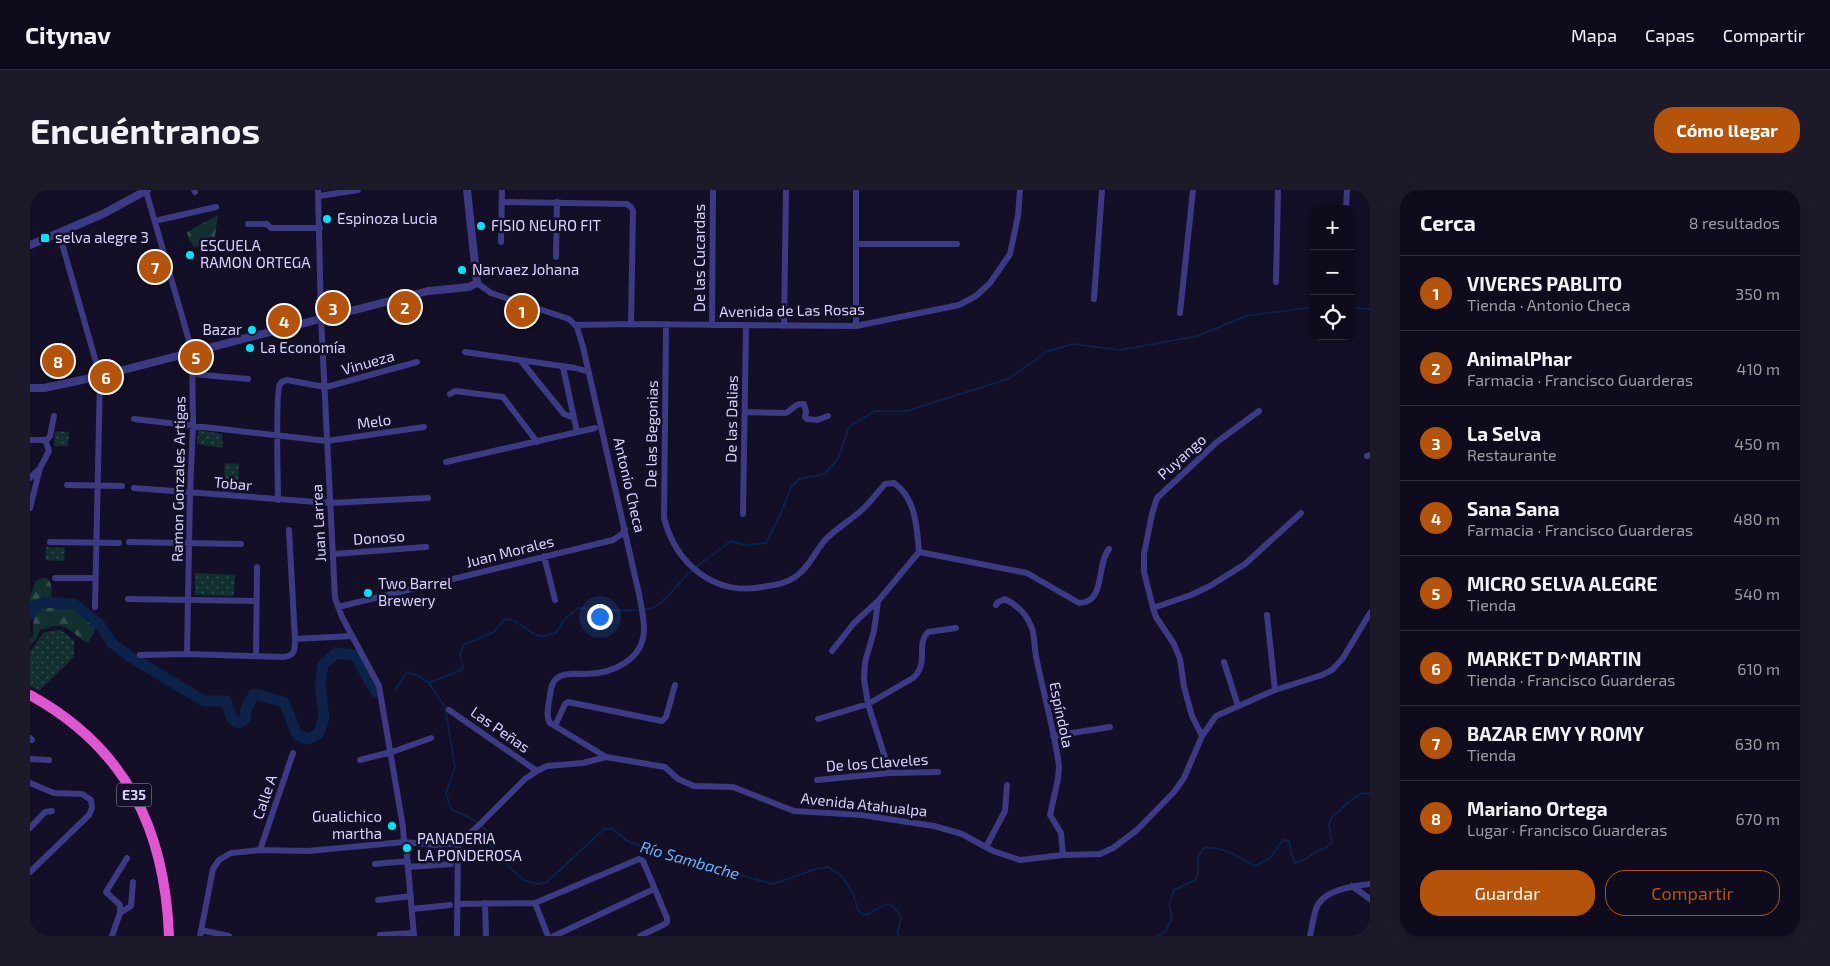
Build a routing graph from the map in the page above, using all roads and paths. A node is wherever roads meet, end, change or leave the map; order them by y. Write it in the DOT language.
graph roads {
  1 [pos="146,190"];
  2 [pos="358,190"];
  3 [pos="467,190"];
  4 [pos="502,190"];
  5 [pos="713,190"];
  6 [pos="786,190"];
  7 [pos="856,190"];
  8 [pos="1020,190"];
  9 [pos="1102,190"];
  10 [pos="1193,190"];
  11 [pos="1278,190"];
  12 [pos="1347,190"];
  13 [pos="319,193"];
  14 [pos="502,202"];
  15 [pos="557,202"];
  16 [pos="1346,205"];
  17 [pos="216,207"];
  18 [pos="159,220"];
  19 [pos="248,224"];
  20 [pos="320,228"];
  21 [pos="58,233"];
  22 [pos="501,242"];
  23 [pos="30,244"];
  24 [pos="856,244"];
  25 [pos="957,244"];
  26 [pos="556,257"];
  27 [pos="1276,282"];
  28 [pos="477,283"];
  29 [pos="1094,299"];
  30 [pos="1180,313"];
  31 [pos="321,318"];
  32 [pos="630,324"];
  33 [pos="575,325"];
  34 [pos="666,325"];
  35 [pos="712,325"];
  36 [pos="746,326"];
  37 [pos="784,326"];
  38 [pos="856,326"];
  39 [pos="192,351"];
  40 [pos="465,352"];
  41 [pos="521,361"];
  42 [pos="417,362"];
  43 [pos="563,367"];
  44 [pos="589,372"];
  45 [pos="193,374"];
  46 [pos="100,376"];
  47 [pos="248,379"];
  48 [pos="325,387"];
  49 [pos="30,388"];
  50 [pos="450,394"];
  51 [pos="1259,411"];
  52 [pos="745,412"];
  53 [pos="54,416"];
  54 [pos="828,416"];
  55 [pos="574,418"];
  56 [pos="134,419"];
  57 [pos="193,426"];
  58 [pos="424,427"];
  59 [pos="596,428"];
  60 [pos="577,432"];
  61 [pos="278,435"];
  62 [pos="30,440"];
  63 [pos="46,441"];
  64 [pos="327,441"];
  65 [pos="537,442"];
  66 [pos="446,462"];
  67 [pos="40,468"];
  68 [pos="30,478"];
  69 [pos="67,485"];
  70 [pos="98,486"];
  71 [pos="122,486"];
  72 [pos="134,488"];
  73 [pos="190,493"];
  74 [pos="428,498"];
  75 [pos="278,500"];
  76 [pos="330,503"];
  77 [pos="30,508"];
  78 [pos="1301,513"];
  79 [pos="743,514"];
  80 [pos="625,529"];
  81 [pos="289,530"];
  82 [pos="50,542"];
  83 [pos="95,542"];
  84 [pos="120,542"];
  85 [pos="128,542"];
  86 [pos="189,543"];
  87 [pos="242,544"];
  88 [pos="426,547"];
  89 [pos="1108,549"];
  90 [pos="919,552"];
  91 [pos="334,554"];
  92 [pos="544,556"];
  93 [pos="257,567"];
  94 [pos="55,578"];
  95 [pos="95,578"];
  96 [pos="128,599"];
  97 [pos="555,600"];
  98 [pos="188,601"];
  99 [pos="256,601"];
  100 [pos="878,601"];
  101 [pos="996,605"];
  102 [pos="95,607"];
  103 [pos="338,607"];
  104 [pos="1153,608"];
  105 [pos="1370,613"];
  106 [pos="1267,615"];
  107 [pos="956,628"];
  108 [pos="352,636"];
  109 [pos="295,639"];
  110 [pos="832,651"];
  111 [pos="187,654"];
  112 [pos="140,655"];
  113 [pos="256,656"];
  114 [pos="1224,662"];
  115 [pos="675,685"];
  116 [pos="1275,690"];
  117 [pos="30,695"];
  118 [pos="868,704"];
  119 [pos="1238,706"];
  120 [pos="449,710"];
  121 [pos="818,719"];
  122 [pos="555,726"];
  123 [pos="1110,727"];
  124 [pos="1053,736"];
  125 [pos="1202,736"];
  126 [pos="431,738"];
  127 [pos="293,752"];
  128 [pos="390,753"];
  129 [pos="606,757"];
  130 [pos="30,759"];
  131 [pos="49,760"];
  132 [pos="360,760"];
  133 [pos="537,771"];
  134 [pos="938,772"];
  135 [pos="890,773"];
  136 [pos="817,780"];
  137 [pos="30,783"];
  138 [pos="1007,785"];
  139 [pos="52,811"];
  140 [pos="30,828"];
  141 [pos="406,842"];
  142 [pos="458,843"];
  143 [pos="986,847"];
  144 [pos="260,850"];
  145 [pos="1063,855"];
  146 [pos="127,858"];
  147 [pos="375,864"];
  148 [pos="408,864"];
  149 [pos="451,864"];
  150 [pos="30,872"];
  151 [pos="133,882"];
  152 [pos="1370,884"];
  153 [pos="1352,886"];
  154 [pos="654,890"];
  155 [pos="411,896"];
  156 [pos="1370,899"];
  157 [pos="378,900"];
  158 [pos="535,903"];
  159 [pos="458,904"];
  160 [pos="485,904"];
  161 [pos="450,905"];
  162 [pos="412,909"];
  163 [pos="120,913"];
  164 [pos="200,933"];
  165 [pos="414,934"];
  166 [pos="380,935"];
  167 [pos="112,936"];
  168 [pos="169,936"];
  169 [pos="229,936"];
  170 [pos="457,936"];
  171 [pos="486,936"];
  172 [pos="548,936"];
  173 [pos="554,936"];
  174 [pos="640,936"];
  175 [pos="1310,936"];
  1 -- 21 [label="street"];
  1 -- 39 [label="street, Ramon Gonzales Artigas"];
  2 -- 13 [label="street"];
  3 -- 28 [label="street"];
  4 -- 14 [label="street"];
  5 -- 35 [label="street, De las Cucardas"];
  6 -- 37 [label="street"];
  7 -- 24 [label="street"];
  8 -- 38 [label="street, Avenida de Las Rosas"];
  9 -- 29 [label="street"];
  10 -- 30 [label="street"];
  11 -- 27 [label="street"];
  12 -- 16 [label="street"];
  13 -- 20 [label="street, Juan Larrea"];
  14 -- 15 [label="street"];
  14 -- 22 [label="street"];
  15 -- 26 [label="street"];
  15 -- 32 [label="street"];
  17 -- 18 [label="street"];
  19 -- 20 [label="street"];
  20 -- 31 [label="street, Juan Larrea"];
  21 -- 23 [label="street"];
  21 -- 46 [label="street"];
  24 -- 25 [label="street"];
  24 -- 38 [label="street"];
  28 -- 31 [label="street"];
  28 -- 33 [label="street"];
  31 -- 39 [label="street"];
  31 -- 48 [label="street, Juan Larrea"];
  32 -- 33 [label="street, Avenida de Las Rosas"];
  32 -- 34 [label="street, Avenida de Las Rosas"];
  33 -- 44 [label="street, Antonio Checa"];
  34 -- 35 [label="street, Avenida de Las Rosas"];
  34 -- 90 [label="street, De las Begonias"];
  35 -- 36 [label="street, Avenida de Las Rosas"];
  36 -- 37 [label="street, Avenida de Las Rosas"];
  36 -- 52 [label="street, De las Dalias"];
  37 -- 38 [label="street, Avenida de Las Rosas"];
  39 -- 45 [label="street, Ramon Gonzales Artigas"];
  39 -- 46 [label="street"];
  40 -- 41 [label="street"];
  41 -- 43 [label="street"];
  41 -- 55 [label="street"];
  42 -- 48 [label="street, Vinueza"];
  43 -- 44 [label="street"];
  43 -- 55 [label="street"];
  44 -- 80 [label="street, Antonio Checa"];
  45 -- 47 [label="street"];
  45 -- 57 [label="street, Ramon Gonzales Artigas"];
  46 -- 49 [label="street"];
  46 -- 70 [label="street"];
  48 -- 61 [label="street"];
  48 -- 64 [label="street, Juan Larrea"];
  50 -- 65 [label="street"];
  51 -- 104 [label="street, Puyango"];
  52 -- 54 [label="street"];
  52 -- 79 [label="street, De las Dalias"];
  53 -- 63 [label="street"];
  55 -- 60 [label="street"];
  56 -- 57 [label="street, Melo"];
  57 -- 61 [label="street, Melo"];
  57 -- 73 [label="street, Ramon Gonzales Artigas"];
  58 -- 64 [label="street, Melo"];
  59 -- 60 [label="street"];
  60 -- 65 [label="street"];
  61 -- 64 [label="street, Melo"];
  61 -- 75 [label="street"];
  62 -- 63 [label="street"];
  63 -- 67 [label="street"];
  64 -- 76 [label="street, Juan Larrea"];
  65 -- 66 [label="street"];
  67 -- 68 [label="street"];
  67 -- 77 [label="street"];
  69 -- 70 [label="street"];
  70 -- 71 [label="street"];
  70 -- 83 [label="street"];
  72 -- 73 [label="street, Tobar"];
  73 -- 75 [label="street, Tobar"];
  73 -- 86 [label="street, Ramon Gonzales Artigas"];
  74 -- 76 [label="street, Tobar"];
  75 -- 76 [label="street, Tobar"];
  76 -- 91 [label="street, Juan Larrea"];
  78 -- 104 [label="street"];
  80 -- 92 [label="street, Juan Morales"];
  80 -- 122 [label="street, Antonio Checa"];
  81 -- 109 [label="street"];
  82 -- 83 [label="street"];
  83 -- 84 [label="street"];
  83 -- 95 [label="street"];
  85 -- 86 [label="street"];
  86 -- 87 [label="street"];
  86 -- 98 [label="street, Ramon Gonzales Artigas"];
  88 -- 91 [label="street, Donoso"];
  89 -- 90 [label="street"];
  90 -- 100 [label="street"];
  91 -- 103 [label="street, Juan Larrea"];
  92 -- 97 [label="street"];
  92 -- 103 [label="street, Juan Morales"];
  93 -- 99 [label="street"];
  94 -- 95 [label="street"];
  95 -- 102 [label="street"];
  96 -- 98 [label="street"];
  98 -- 99 [label="street"];
  98 -- 111 [label="street, Ramon Gonzales Artigas"];
  99 -- 113 [label="street"];
  100 -- 110 [label="street"];
  100 -- 118 [label="street"];
  101 -- 124 [label="street, Espíndola"];
  103 -- 108 [label="street, Juan Larrea"];
  104 -- 125 [label="street, Puyango"];
  105 -- 116 [label="street, Avenida Atahualpa"];
  106 -- 116 [label="street"];
  107 -- 118 [label="street"];
  108 -- 109 [label="street"];
  108 -- 128 [label="street, Juan Larrea"];
  109 -- 113 [label="street"];
  111 -- 112 [label="street"];
  111 -- 113 [label="street"];
  114 -- 119 [label="street"];
  115 -- 122 [label="street"];
  116 -- 119 [label="street, Avenida Atahualpa"];
  117 -- 168 [label="highway, E35"];
  118 -- 121 [label="street"];
  118 -- 135 [label="street"];
  119 -- 125 [label="street, Avenida Atahualpa"];
  120 -- 133 [label="street, Las Peñas"];
  122 -- 129 [label="street"];
  123 -- 124 [label="street"];
  124 -- 145 [label="street, Espíndola"];
  125 -- 145 [label="street, Avenida Atahualpa"];
  126 -- 128 [label="street"];
  127 -- 144 [label="street, Calle A"];
  128 -- 132 [label="street"];
  128 -- 141 [label="street, Juan Larrea"];
  129 -- 133 [label="street, Avenida Atahualpa"];
  129 -- 143 [label="street, Avenida Atahualpa"];
  130 -- 131 [label="street"];
  133 -- 142 [label="street, Avenida Atahualpa"];
  134 -- 135 [label="street, De los Claveles"];
  135 -- 136 [label="street, De los Claveles"];
  137 -- 150 [label="street"];
  138 -- 143 [label="street"];
  139 -- 140 [label="street"];
  141 -- 142 [label="street"];
  141 -- 144 [label="street"];
  141 -- 148 [label="street, Juan Larrea"];
  142 -- 159 [label="street"];
  143 -- 145 [label="street, Avenida Atahualpa"];
  144 -- 164 [label="street"];
  146 -- 163 [label="street"];
  147 -- 148 [label="street"];
  148 -- 149 [label="street"];
  148 -- 155 [label="street, Juan Larrea"];
  151 -- 163 [label="street"];
  152 -- 153 [label="street"];
  153 -- 156 [label="street"];
  153 -- 175 [label="street"];
  154 -- 158 [label="street"];
  154 -- 173 [label="street"];
  154 -- 174 [label="street"];
  155 -- 157 [label="street"];
  155 -- 162 [label="street, Juan Larrea"];
  158 -- 160 [label="street"];
  158 -- 172 [label="street"];
  159 -- 160 [label="street"];
  159 -- 170 [label="street"];
  160 -- 171 [label="street"];
  161 -- 162 [label="street"];
  162 -- 165 [label="street, Juan Larrea"];
  163 -- 167 [label="street"];
  164 -- 169 [label="street"];
  165 -- 166 [label="street"];
}
